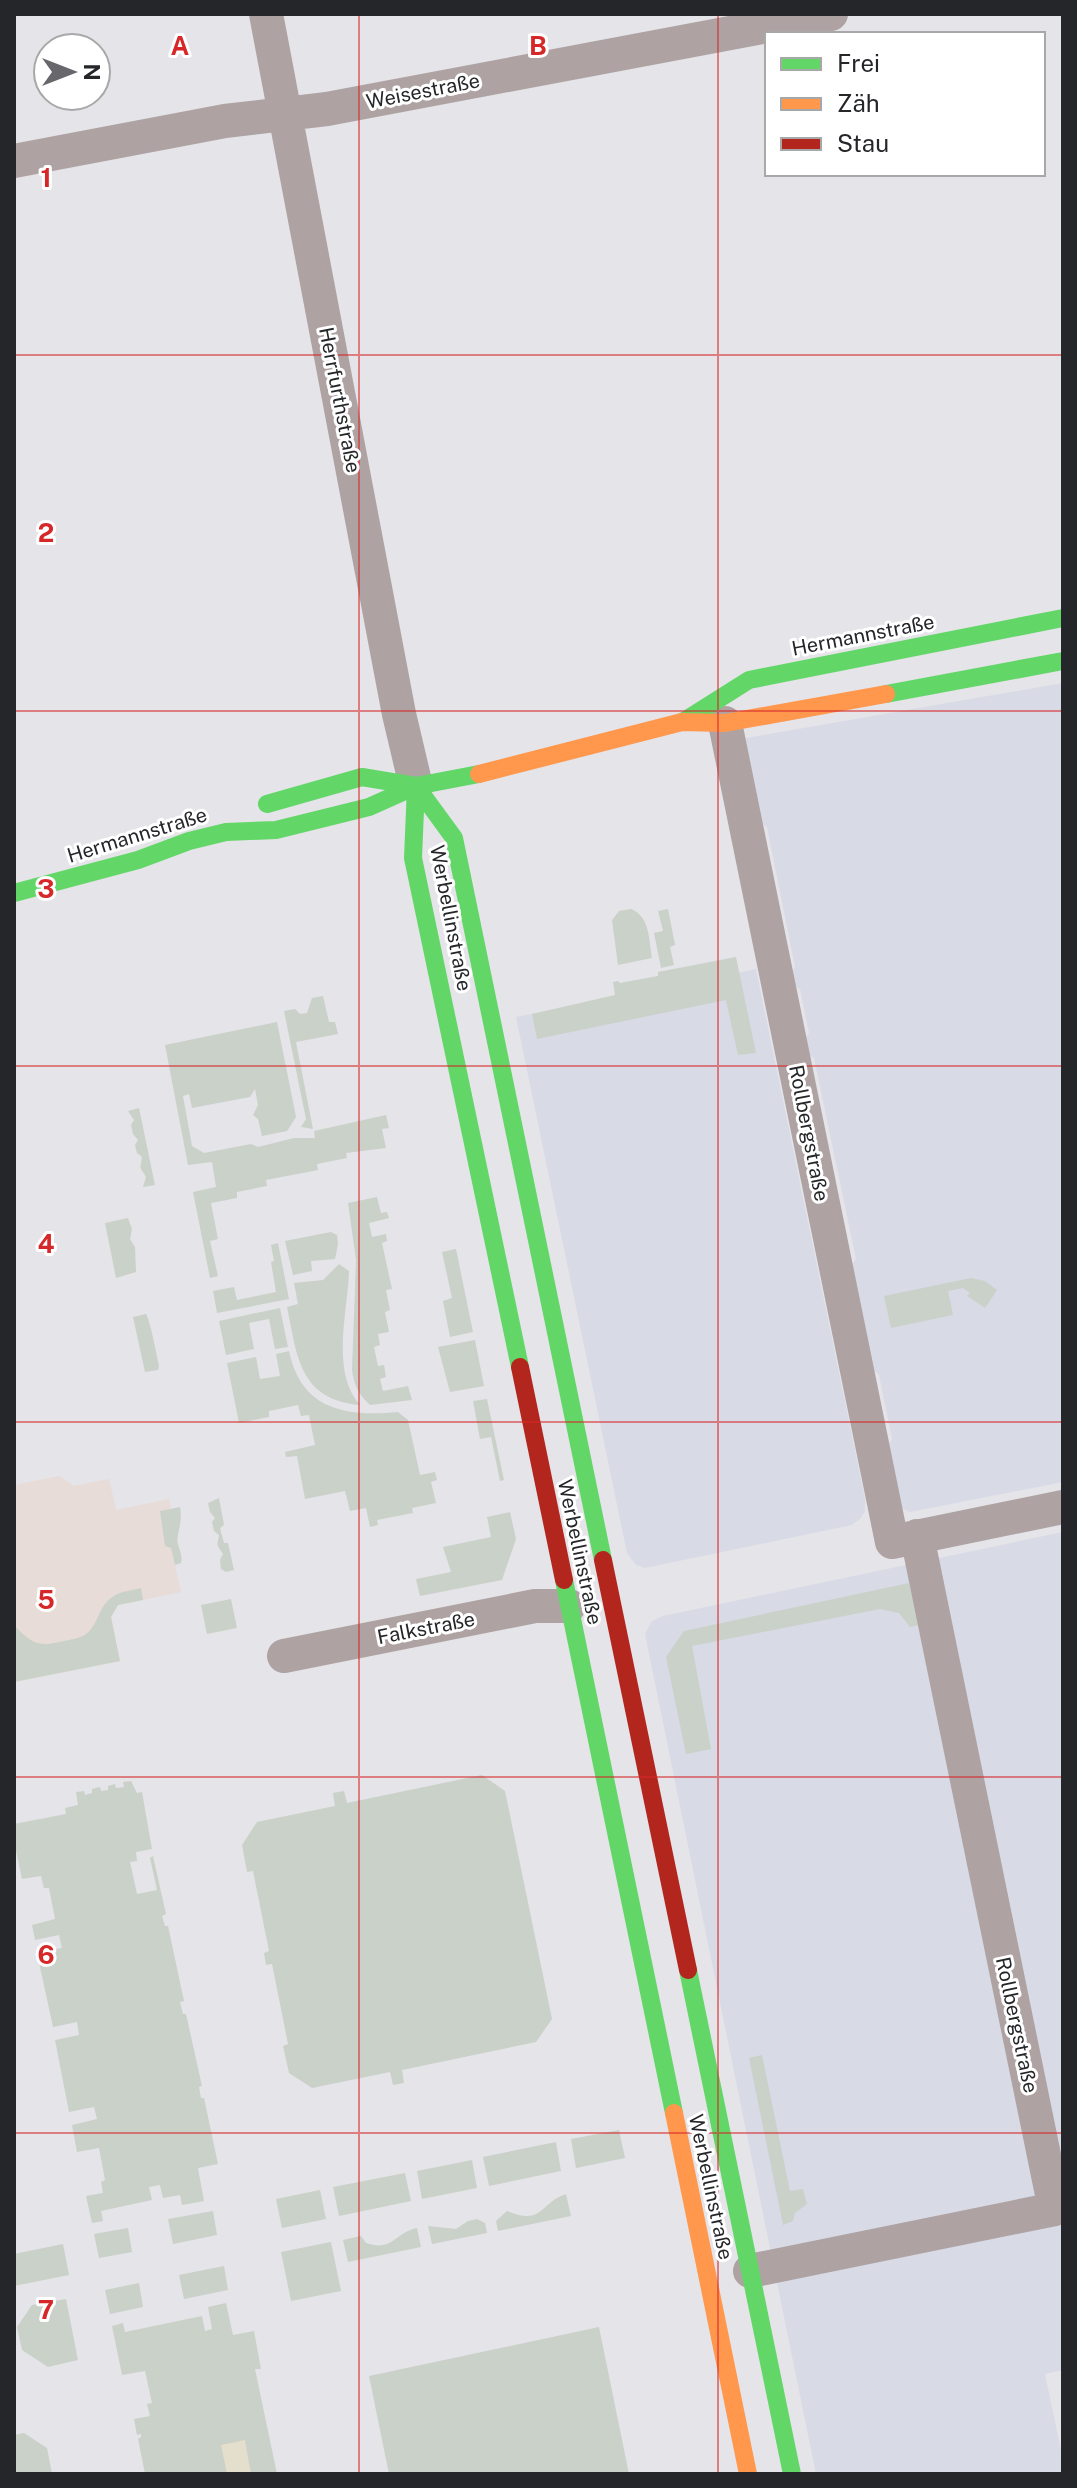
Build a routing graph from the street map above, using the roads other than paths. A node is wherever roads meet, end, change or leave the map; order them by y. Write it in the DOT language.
graph roads {
  1 [pos="266,14"];
  2 [pos="831,14"];
  3 [pos="285,114"];
  4 [pos="14,161"];
  5 [pos="1063,618"];
  6 [pos="1063,661"];
  7 [pos="682,722"];
  8 [pos="725,723"];
  9 [pos="416,786"];
  10 [pos="226,832"];
  11 [pos="14,893"];
  12 [pos="465,994"];
  13 [pos="1063,1507"];
  14 [pos="904,1539"];
  15 [pos="590,1605"];
  16 [pos="284,1656"];
  17 [pos="682,2046"];
  18 [pos="732,2269"];
  19 [pos="748,2474"];
  20 [pos="792,2474"];
  1 -- 3 [label="street, Herrfurthstraße"];
  2 -- 3 [label="street, Weisestraße"];
  3 -- 4 [label="street, Weisestraße"];
  3 -- 9 [label="street, Herrfurthstraße"];
  5 -- 7 [label="street, Hermannstraße"];
  6 -- 8 [label="street, Hermannstraße"];
  7 -- 8 [label="street, Hermannstraße"];
  7 -- 9 [label="street, Hermannstraße"];
  8 -- 14 [label="street, Rollbergstraße"];
  9 -- 10 [label="street, Hermannstraße"];
  9 -- 10 [label="street, Hermannstraße"];
  9 -- 12 [label="street, Werbellinstraße"];
  9 -- 12 [label="street, Werbellinstraße"];
  10 -- 11 [label="street, Hermannstraße"];
  12 -- 15 [label="street, Werbellinstraße"];
  12 -- 15 [label="street, Werbellinstraße"];
  13 -- 14 [label="street"];
  14 -- 18 [label="street, Rollbergstraße"];
  15 -- 16 [label="street, Falkstraße"];
  15 -- 17 [label="street, Werbellinstraße"];
  15 -- 17 [label="street, Werbellinstraße"];
  17 -- 18 [label="street, Werbellinstraße"];
  17 -- 18 [label="street, Werbellinstraße"];
  18 -- 19 [label="street, Werbellinstraße"];
  18 -- 20 [label="street, Werbellinstraße"];
}
